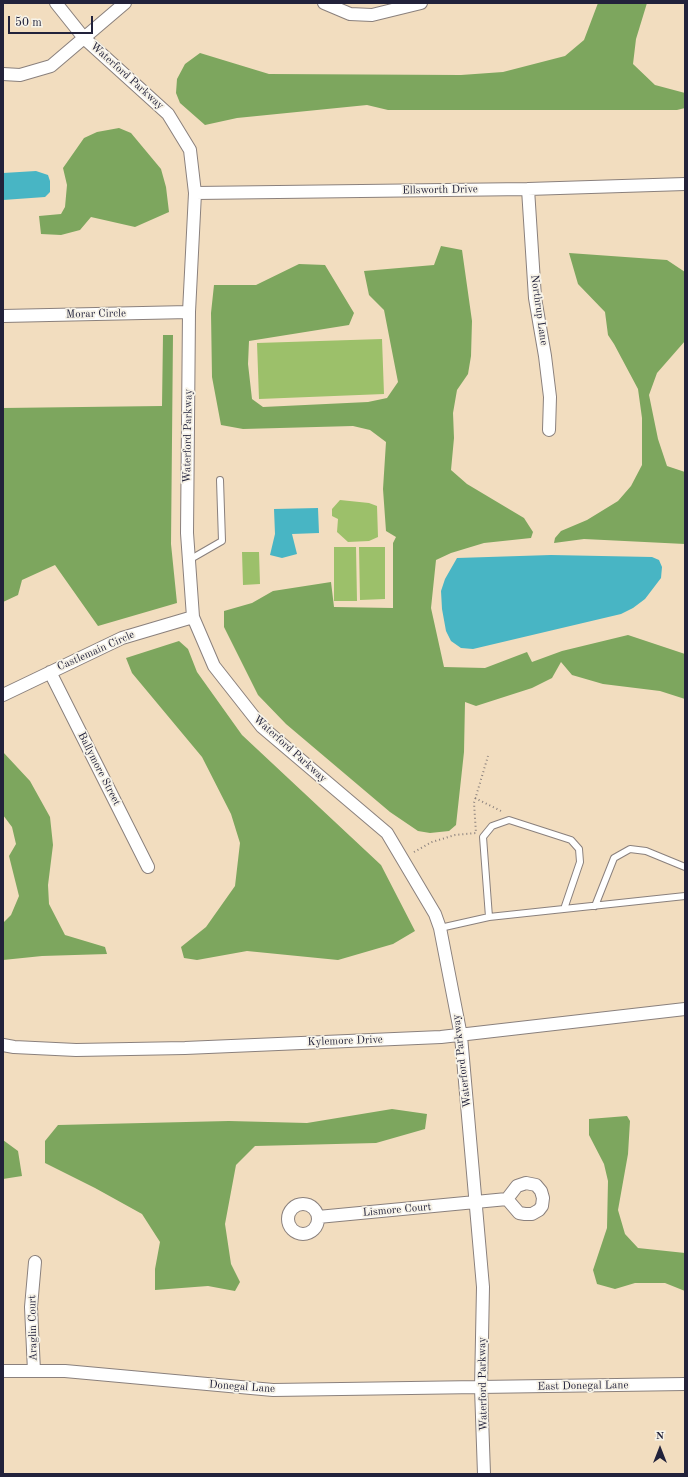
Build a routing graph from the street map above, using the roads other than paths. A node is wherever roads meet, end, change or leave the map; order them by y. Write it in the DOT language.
graph roads {
  1 [pos="56,3"];
  2 [pos="124,3"];
  3 [pos="324,3"];
  4 [pos="420,3"];
  5 [pos="84,38"];
  6 [pos="3,74"];
  7 [pos="685,184"];
  8 [pos="528,189"];
  9 [pos="195,193"];
  10 [pos="189,312"];
  11 [pos="3,316"];
  12 [pos="549,430"];
  13 [pos="220,480"];
  14 [pos="189,560"];
  15 [pos="194,617"];
  16 [pos="50,672"];
  17 [pos="3,695"];
  18 [pos="148,867"];
  19 [pos="685,867"];
  20 [pos="685,896"];
  21 [pos="595,906"];
  22 [pos="564,909"];
  23 [pos="489,917"];
  24 [pos="440,928"];
  25 [pos="685,1009"];
  26 [pos="461,1036"];
  27 [pos="3,1045"];
  28 [pos="507,1199"];
  29 [pos="476,1202"];
  30 [pos="318,1217"];
  31 [pos="35,1262"];
  32 [pos="3,1371"];
  33 [pos="34,1371"];
  34 [pos="685,1384"];
  35 [pos="481,1388"];
  36 [pos="484,1474"];
  1 -- 5 [label="street, Waterford Parkway"];
  2 -- 5 [label="street"];
  3 -- 4 [label="street"];
  5 -- 6 [label="street"];
  5 -- 9 [label="street, Waterford Parkway"];
  7 -- 8 [label="street, Ellsworth Drive"];
  8 -- 9 [label="street, Ellsworth Drive"];
  8 -- 12 [label="street, Northrup Lane"];
  9 -- 10 [label="street, Waterford Parkway"];
  10 -- 11 [label="street, Morar Circle"];
  10 -- 14 [label="street, Waterford Parkway"];
  13 -- 14 [label="lane"];
  14 -- 15 [label="street, Waterford Parkway"];
  15 -- 16 [label="street, Castlemain Circle"];
  15 -- 24 [label="street, Waterford Parkway"];
  16 -- 17 [label="street, Castlemain Circle"];
  16 -- 18 [label="street, Ballymore Street"];
  19 -- 21 [label="lane"];
  20 -- 21 [label="lane"];
  21 -- 22 [label="lane"];
  22 -- 23 [label="lane"];
  22 -- 23 [label="lane"];
  23 -- 24 [label="lane"];
  24 -- 26 [label="street, Waterford Parkway"];
  25 -- 26 [label="street, Kylemore Drive"];
  26 -- 27 [label="street, Kylemore Drive"];
  26 -- 29 [label="street, Waterford Parkway"];
  28 -- 29 [label="street, Lismore Court"];
  29 -- 30 [label="street, Lismore Court"];
  29 -- 35 [label="street, Waterford Parkway"];
  31 -- 33 [label="street, Araglin Court"];
  32 -- 33 [label="street, Donegal Lane"];
  33 -- 35 [label="street, Donegal Lane"];
  34 -- 35 [label="street, East Donegal Lane"];
  35 -- 36 [label="street, Waterford Parkway"];
}
